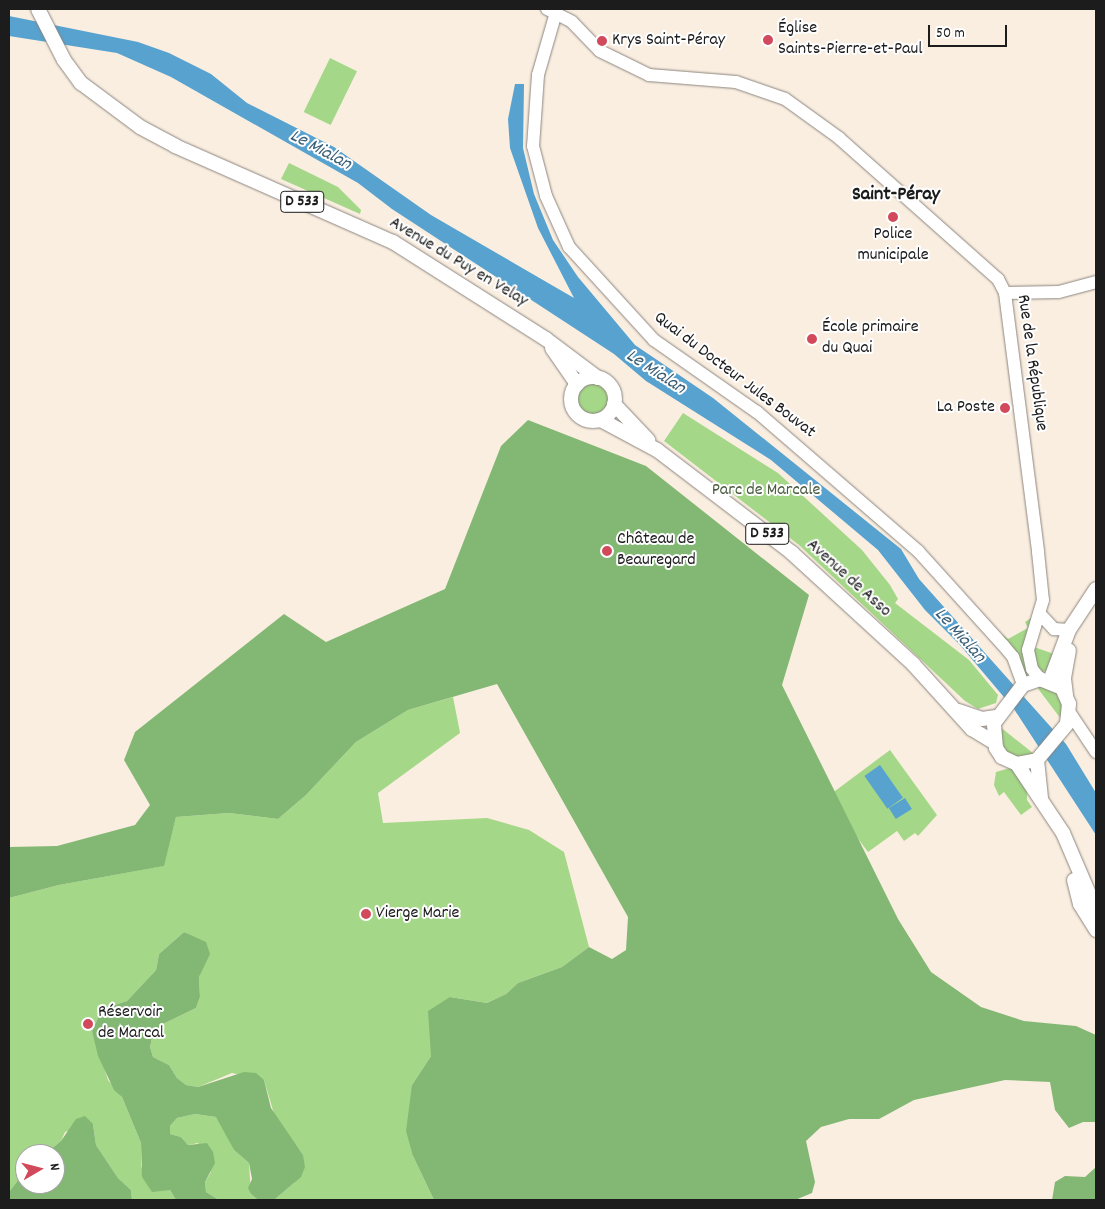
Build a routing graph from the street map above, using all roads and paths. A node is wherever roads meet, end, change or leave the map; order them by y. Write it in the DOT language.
graph roads {
  1 [pos="38,9"];
  2 [pos="553,10"];
  3 [pos="1096,282"];
  4 [pos="1005,294"];
  5 [pos="546,339"];
  6 [pos="598,378"];
  7 [pos="577,384"];
  8 [pos="614,404"];
  9 [pos="601,420"];
  10 [pos="657,450"];
  11 [pos="1096,589"];
  12 [pos="1040,614"];
  13 [pos="1072,626"];
  14 [pos="1045,680"];
  15 [pos="1022,686"];
  16 [pos="1066,696"];
  17 [pos="957,710"];
  18 [pos="1070,713"];
  19 [pos="997,715"];
  20 [pos="1062,732"];
  21 [pos="1086,734"];
  22 [pos="994,742"];
  23 [pos="1096,752"];
  24 [pos="1038,759"];
  25 [pos="1017,764"];
  26 [pos="1042,804"];
  27 [pos="1072,859"];
  28 [pos="1096,910"];
  29 [pos="1096,930"];
  1 -- 5 [label="main road, Avenue du Puy en Velay / D 533"];
  2 -- 4 [label="street, Rue de la République"];
  2 -- 15 [label="street, Quai du Docteur Jules Bouvat"];
  3 -- 4 [label="street"];
  4 -- 12 [label="street, Rue de la République"];
  5 -- 6 [label="main road, Avenue du Puy en Velay / D 533"];
  5 -- 7 [label="main road, Avenue du Puy en Velay / D 533"];
  6 -- 7 [label="main road"];
  6 -- 8 [label="main road"];
  7 -- 9 [label="main road"];
  8 -- 9 [label="main road"];
  8 -- 10 [label="main road, Avenue de Asso / D 533"];
  9 -- 10 [label="main road, Avenue de Asso / D 533"];
  10 -- 17 [label="main road, Avenue de Asso / D 533"];
  11 -- 13 [label="main road"];
  12 -- 13 [label="street"];
  12 -- 14 [label="street, Rue de la République"];
  13 -- 14 [label="main road"];
  13 -- 16 [label="main road"];
  14 -- 15 [label="main road"];
  14 -- 16 [label="main road"];
  15 -- 19 [label="main road"];
  16 -- 18 [label="main road"];
  17 -- 19 [label="main road, Avenue de Asso / D 533"];
  17 -- 22 [label="main road, Avenue de Asso / D 533"];
  18 -- 20 [label="main road"];
  18 -- 21 [label="street"];
  19 -- 22 [label="main road"];
  20 -- 21 [label="street"];
  20 -- 24 [label="main road"];
  21 -- 23 [label="street"];
  22 -- 25 [label="main road"];
  24 -- 25 [label="main road"];
  24 -- 26 [label="main road"];
  25 -- 26 [label="main road"];
  26 -- 27 [label="main road"];
  27 -- 28 [label="main road"];
  27 -- 29 [label="main road"];
}
